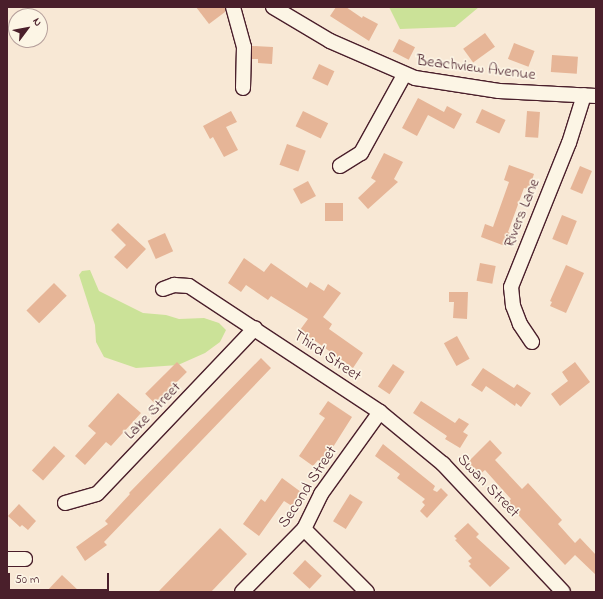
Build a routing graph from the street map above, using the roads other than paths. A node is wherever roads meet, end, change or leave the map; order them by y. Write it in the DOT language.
graph roads {
  1 [pos="233,7"];
  2 [pos="277,8"];
  3 [pos="404,75"];
  4 [pos="243,88"];
  5 [pos="590,96"];
  6 [pos="340,166"];
  7 [pos="163,289"];
  8 [pos="256,328"];
  9 [pos="532,342"];
  10 [pos="380,412"];
  11 [pos="65,503"];
  12 [pos="304,530"];
  13 [pos="7,559"];
  14 [pos="25,560"];
  15 [pos="242,592"];
  16 [pos="367,592"];
  17 [pos="563,592"];
  1 -- 4 [label="street"];
  2 -- 3 [label="street, Beachview Avenue"];
  3 -- 5 [label="street, Beachview Avenue"];
  3 -- 6 [label="street"];
  5 -- 9 [label="street, Rivers Lane"];
  7 -- 8 [label="street, Third Street"];
  8 -- 10 [label="street, Third Street"];
  8 -- 11 [label="street, Lake Street"];
  10 -- 12 [label="street, Second Street"];
  10 -- 17 [label="street, Swan Street"];
  12 -- 15 [label="street, Second Street"];
  12 -- 16 [label="street"];
  13 -- 14 [label="street"];
}
